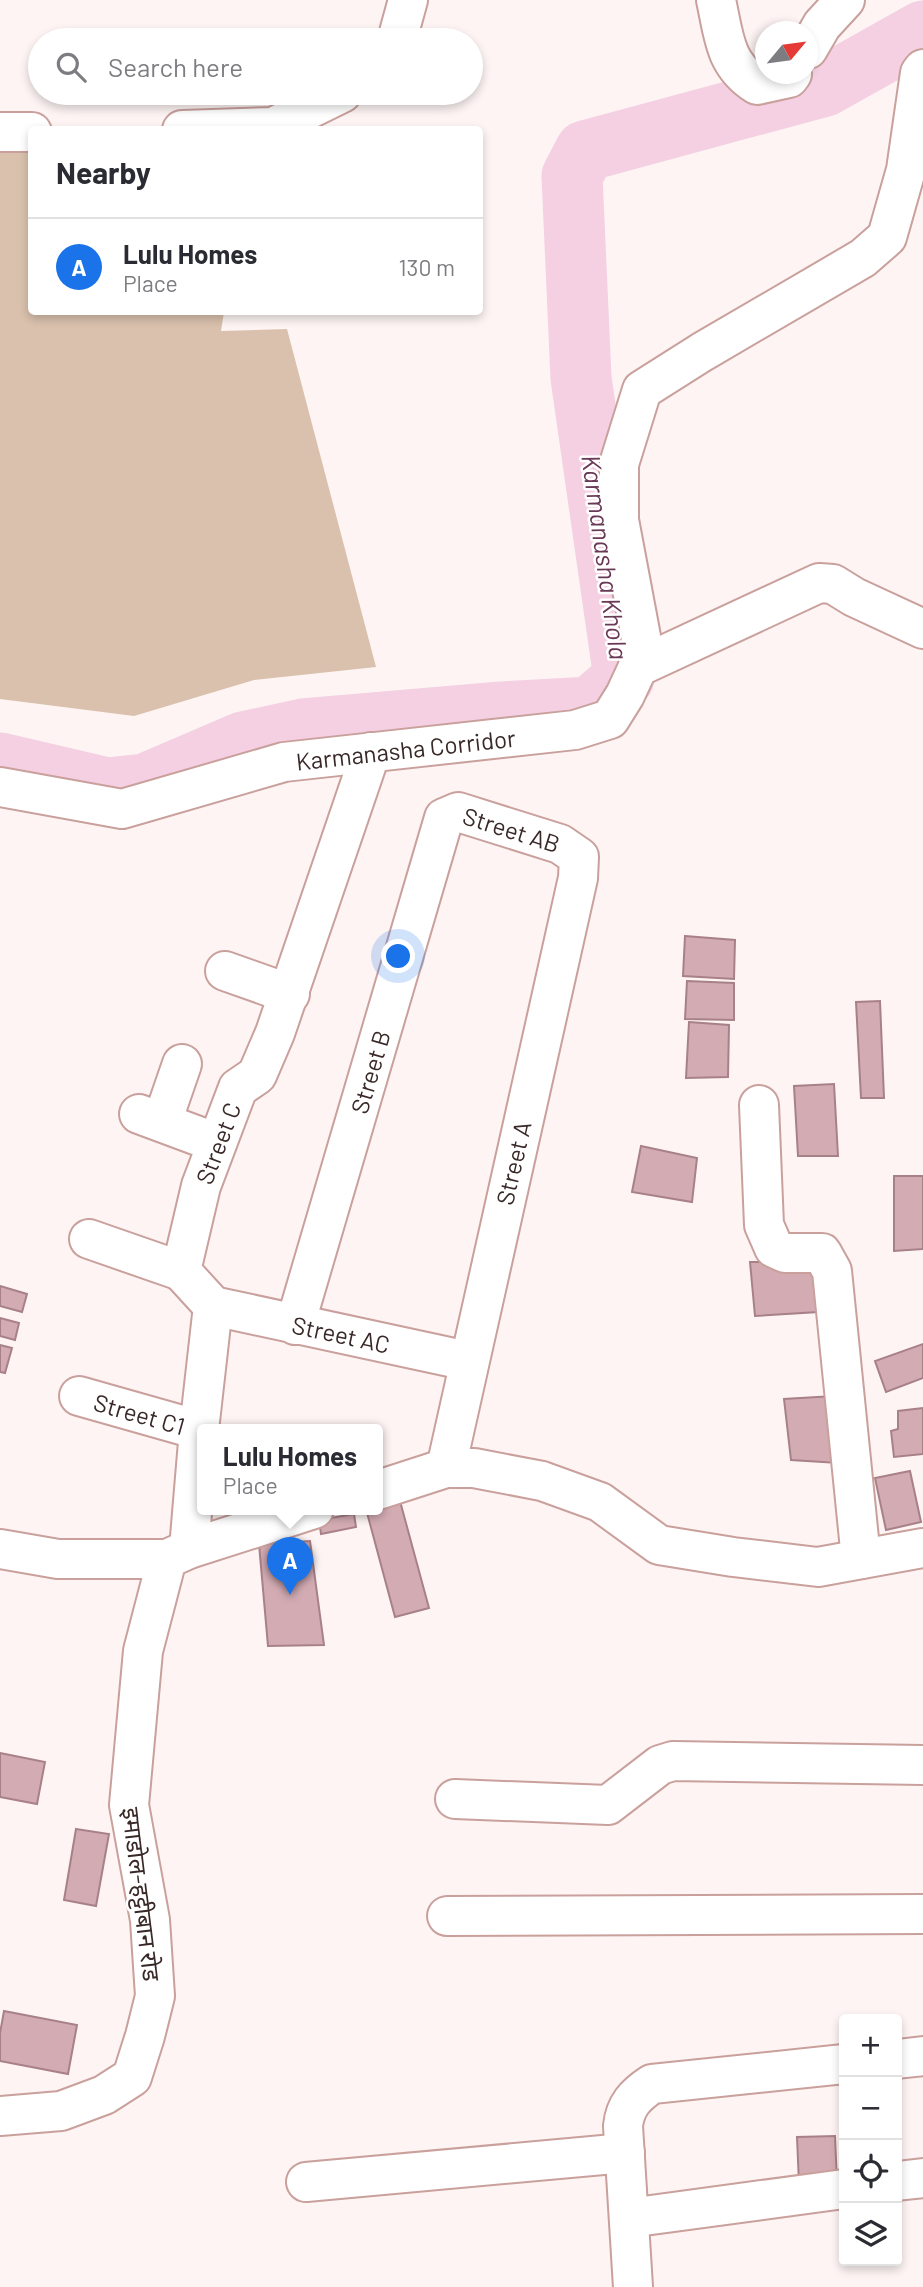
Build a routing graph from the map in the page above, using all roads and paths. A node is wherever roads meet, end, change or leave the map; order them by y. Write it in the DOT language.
graph roads {
  1 [pos="408,0"];
  2 [pos="716,0"];
  3 [pos="845,0"];
  4 [pos="400,28"];
  5 [pos="818,31"];
  6 [pos="923,69"];
  7 [pos="755,84"];
  8 [pos="318,105"];
  9 [pos="275,126"];
  10 [pos="0,132"];
  11 [pos="28,132"];
  12 [pos="923,629"];
  13 [pos="638,667"];
  14 [pos="370,752"];
  15 [pos="0,787"];
  16 [pos="444,818"];
  17 [pos="579,857"];
  18 [pos="225,971"];
  19 [pos="290,994"];
  20 [pos="182,1064"];
  21 [pos="759,1105"];
  22 [pos="217,1143"];
  23 [pos="89,1239"];
  24 [pos="181,1271"];
  25 [pos="213,1306"];
  26 [pos="295,1325"];
  27 [pos="468,1361"];
  28 [pos="79,1396"];
  29 [pos="200,1424"];
  30 [pos="197,1429"];
  31 [pos="197,1442"];
  32 [pos="446,1468"];
  33 [pos="383,1488"];
  34 [pos="296,1515"];
  35 [pos="923,1548"];
  36 [pos="0,1549"];
  37 [pos="178,1554"];
  38 [pos="861,1559"];
  39 [pos="923,1765"];
  40 [pos="455,1799"];
  41 [pos="923,1914"];
  42 [pos="447,1916"];
  43 [pos="923,2056"];
  44 [pos="902,2058"];
  45 [pos="839,2065"];
  46 [pos="0,2116"];
  47 [pos="625,2153"];
  48 [pos="923,2178"];
  49 [pos="902,2180"];
  50 [pos="306,2182"];
  51 [pos="839,2190"];
  52 [pos="629,2218"];
  53 [pos="633,2287"];
  1 -- 4 [label="street"];
  2 -- 7 [label="street"];
  3 -- 5 [label="street"];
  6 -- 13 [label="street, Karmanasha Corridor"];
  8 -- 9 [label="street"];
  10 -- 11 [label="street"];
  12 -- 13 [label="street"];
  13 -- 14 [label="street, Karmanasha Corridor"];
  14 -- 15 [label="street, Karmanasha Corridor"];
  14 -- 19 [label="street, Street C"];
  16 -- 17 [label="street, Street AB"];
  16 -- 26 [label="street, Street B"];
  17 -- 27 [label="street, Street A"];
  18 -- 19 [label="street"];
  19 -- 22 [label="street, Street C"];
  20 -- 22 [label="street"];
  21 -- 38 [label="street"];
  22 -- 24 [label="street, Street C"];
  23 -- 24 [label="street"];
  24 -- 25 [label="street"];
  25 -- 26 [label="street, Street AC"];
  25 -- 29 [label="street"];
  26 -- 27 [label="street, Street AC"];
  27 -- 32 [label="street, Street A"];
  28 -- 30 [label="street, Street C1"];
  31 -- 37 [label="street"];
  32 -- 33 [label="street"];
  32 -- 38 [label="street"];
  34 -- 37 [label="street"];
  35 -- 38 [label="street"];
  36 -- 37 [label="street"];
  37 -- 46 [label="street, इमाडोल-हट्टीबान रोड"];
  39 -- 40 [label="street"];
  41 -- 42 [label="street"];
  43 -- 44 [label="street"];
  45 -- 47 [label="street"];
  47 -- 50 [label="street"];
  47 -- 52 [label="street"];
  48 -- 49 [label="street"];
  51 -- 52 [label="street"];
  52 -- 53 [label="street"];
}
